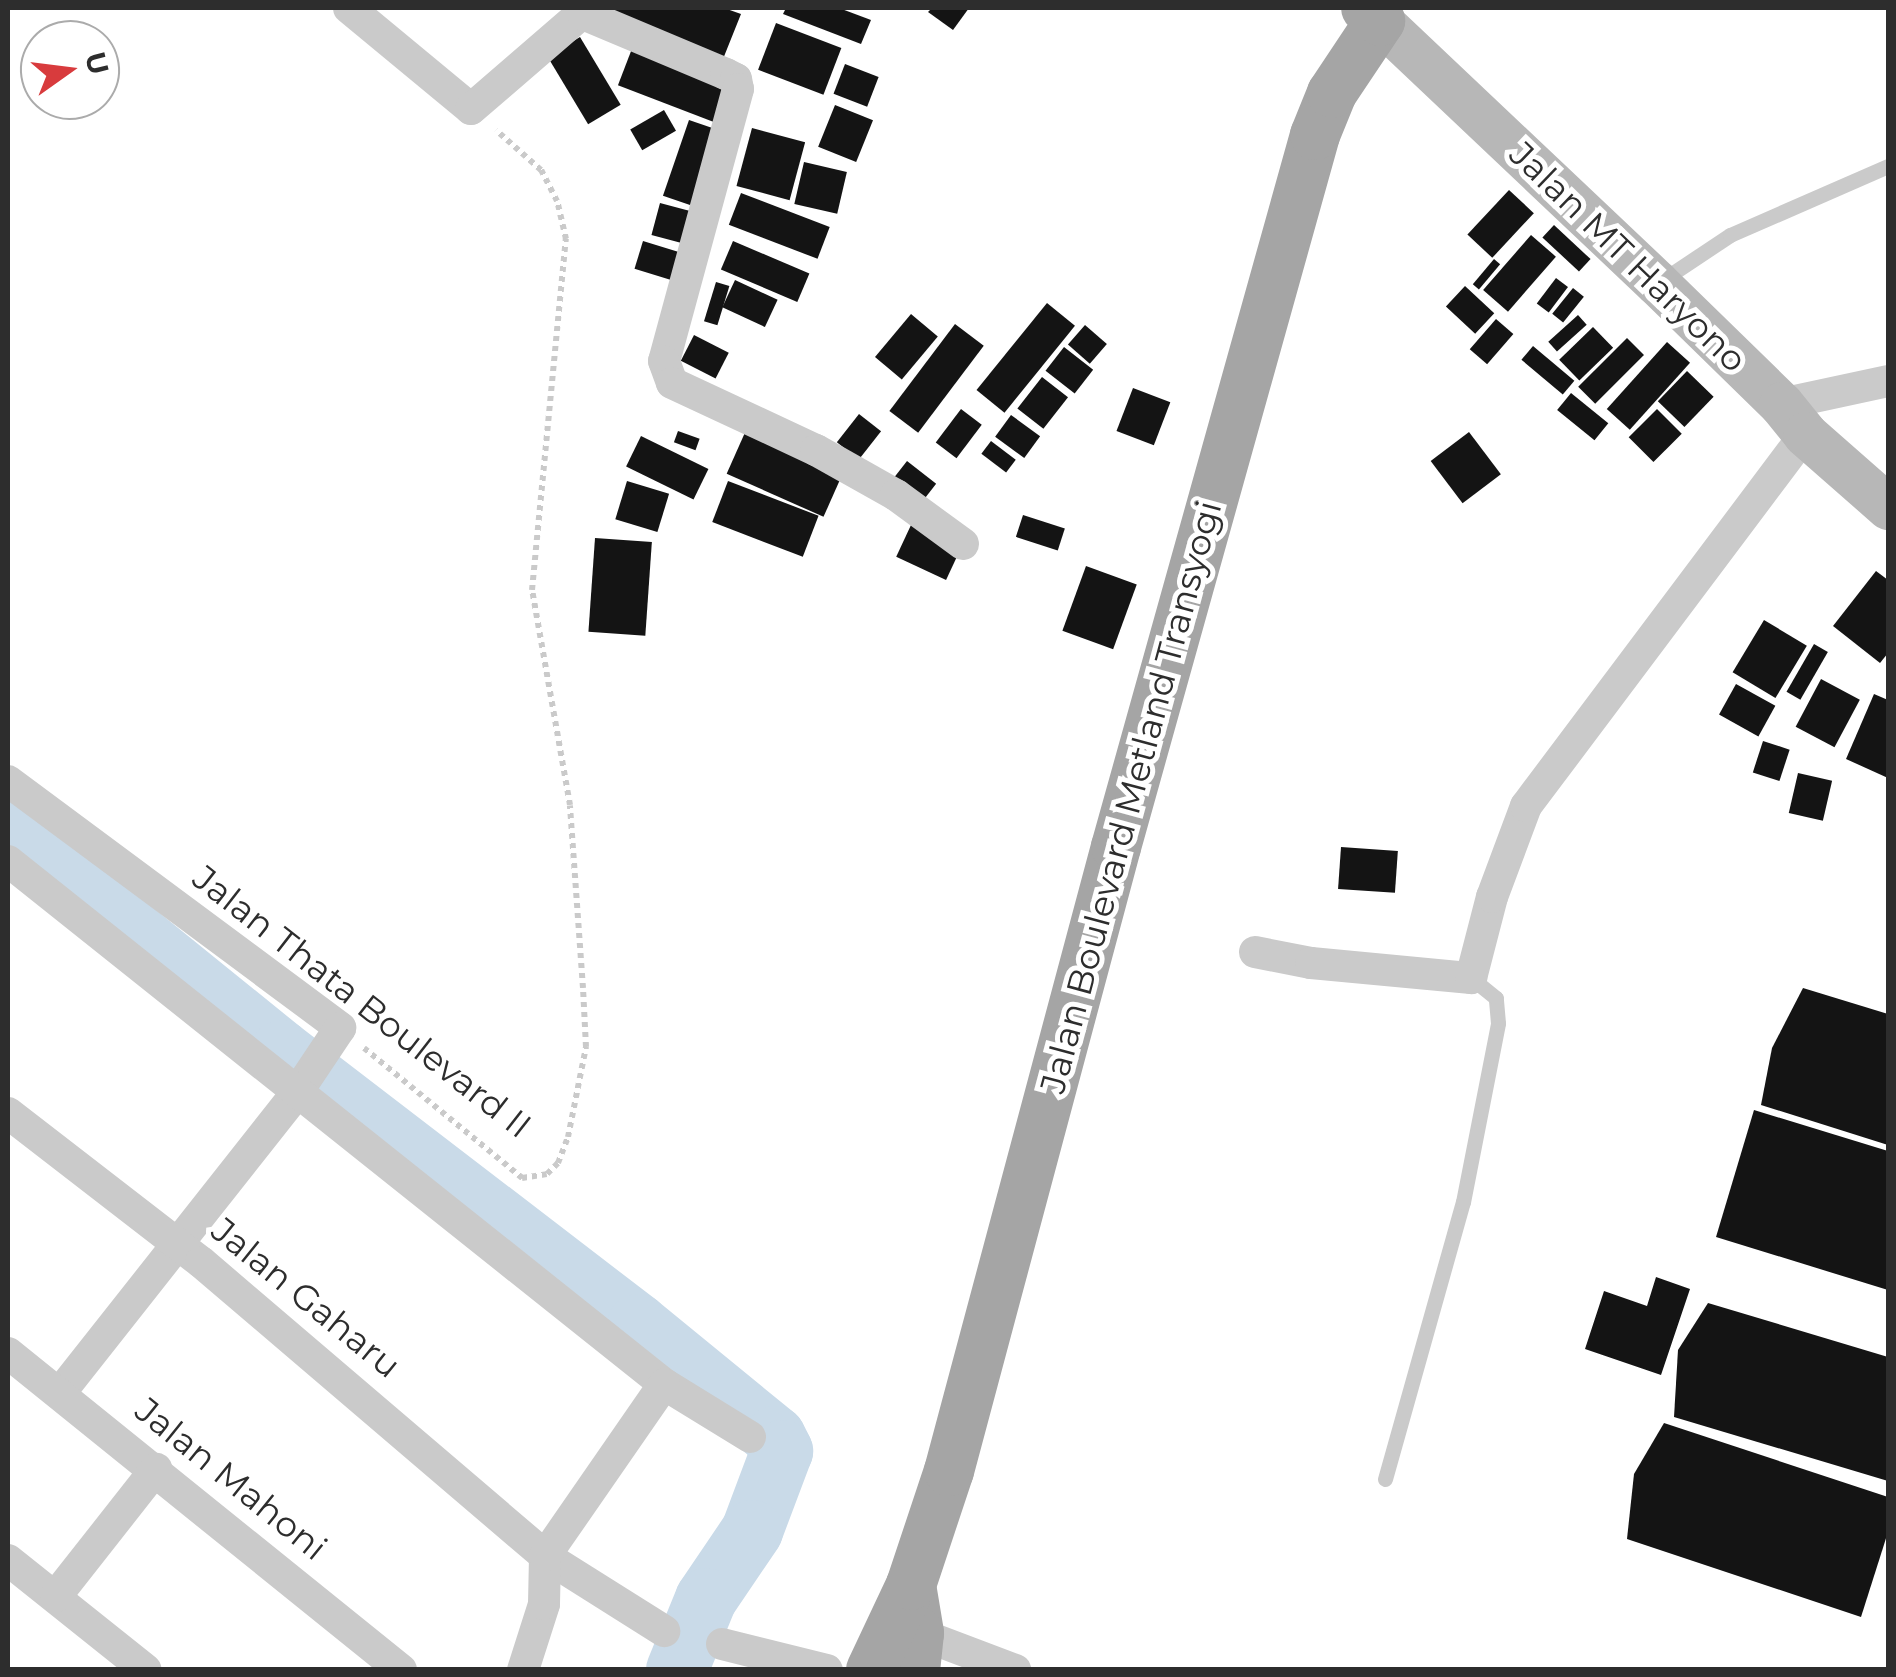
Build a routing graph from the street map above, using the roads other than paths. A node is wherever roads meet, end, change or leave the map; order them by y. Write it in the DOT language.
graph roads {
  1 [pos="349,8"];
  2 [pos="586,11"];
  3 [pos="1381,12"];
  4 [pos="1888,166"];
  5 [pos="1657,283"];
  6 [pos="1888,381"];
  7 [pos="1793,419"];
  8 [pos="1888,506"];
  9 [pos="963,544"];
  10 [pos="8,781"];
  11 [pos="8,861"];
  12 [pos="1254,952"];
  13 [pos="1470,978"];
  14 [pos="317,1063"];
  15 [pos="8,1113"];
  16 [pos="175,1244"];
  17 [pos="8,1353"];
  18 [pos="664,1384"];
  19 [pos="61,1392"];
  20 [pos="750,1438"];
  21 [pos="156,1470"];
  22 [pos="1385,1479"];
  23 [pos="545,1556"];
  24 [pos="8,1560"];
  25 [pos="56,1596"];
  26 [pos="909,1628"];
  27 [pos="664,1632"];
  28 [pos="722,1644"];
  29 [pos="146,1670"];
  30 [pos="400,1670"];
  31 [pos="522,1670"];
  32 [pos="828,1670"];
  33 [pos="871,1670"];
  34 [pos="1015,1670"];
  1 -- 2 [label="street"];
  2 -- 9 [label="street"];
  3 -- 5 [label="main road, Jalan MT Haryono"];
  3 -- 26 [label="main road, Jalan Boulevard Metland Transyogi"];
  4 -- 5 [label="lane"];
  5 -- 7 [label="main road, Jalan MT Haryono"];
  6 -- 7 [label="street"];
  7 -- 8 [label="main road, Jalan MT Haryono"];
  7 -- 13 [label="street"];
  10 -- 14 [label="street, Jalan Thata Boulevard II"];
  11 -- 14 [label="street, Jalan Thata Boulevard II"];
  12 -- 13 [label="street"];
  13 -- 22 [label="lane"];
  14 -- 16 [label="street"];
  14 -- 18 [label="street, Jalan Thata Boulevard II"];
  15 -- 16 [label="street, Jalan Gaharu"];
  16 -- 19 [label="street"];
  16 -- 23 [label="street, Jalan Gaharu"];
  17 -- 19 [label="street, Jalan Mahoni"];
  18 -- 20 [label="street, Jalan Thata Boulevard II"];
  18 -- 23 [label="street"];
  19 -- 21 [label="street, Jalan Mahoni"];
  21 -- 25 [label="street"];
  21 -- 30 [label="street, Jalan Mahoni"];
  23 -- 27 [label="street, Jalan Gaharu"];
  23 -- 31 [label="street"];
  24 -- 25 [label="street"];
  25 -- 29 [label="street"];
  26 -- 33 [label="main road, Jalan Boulevard Metland Transyogi"];
  26 -- 34 [label="street"];
  28 -- 32 [label="street"];
}
